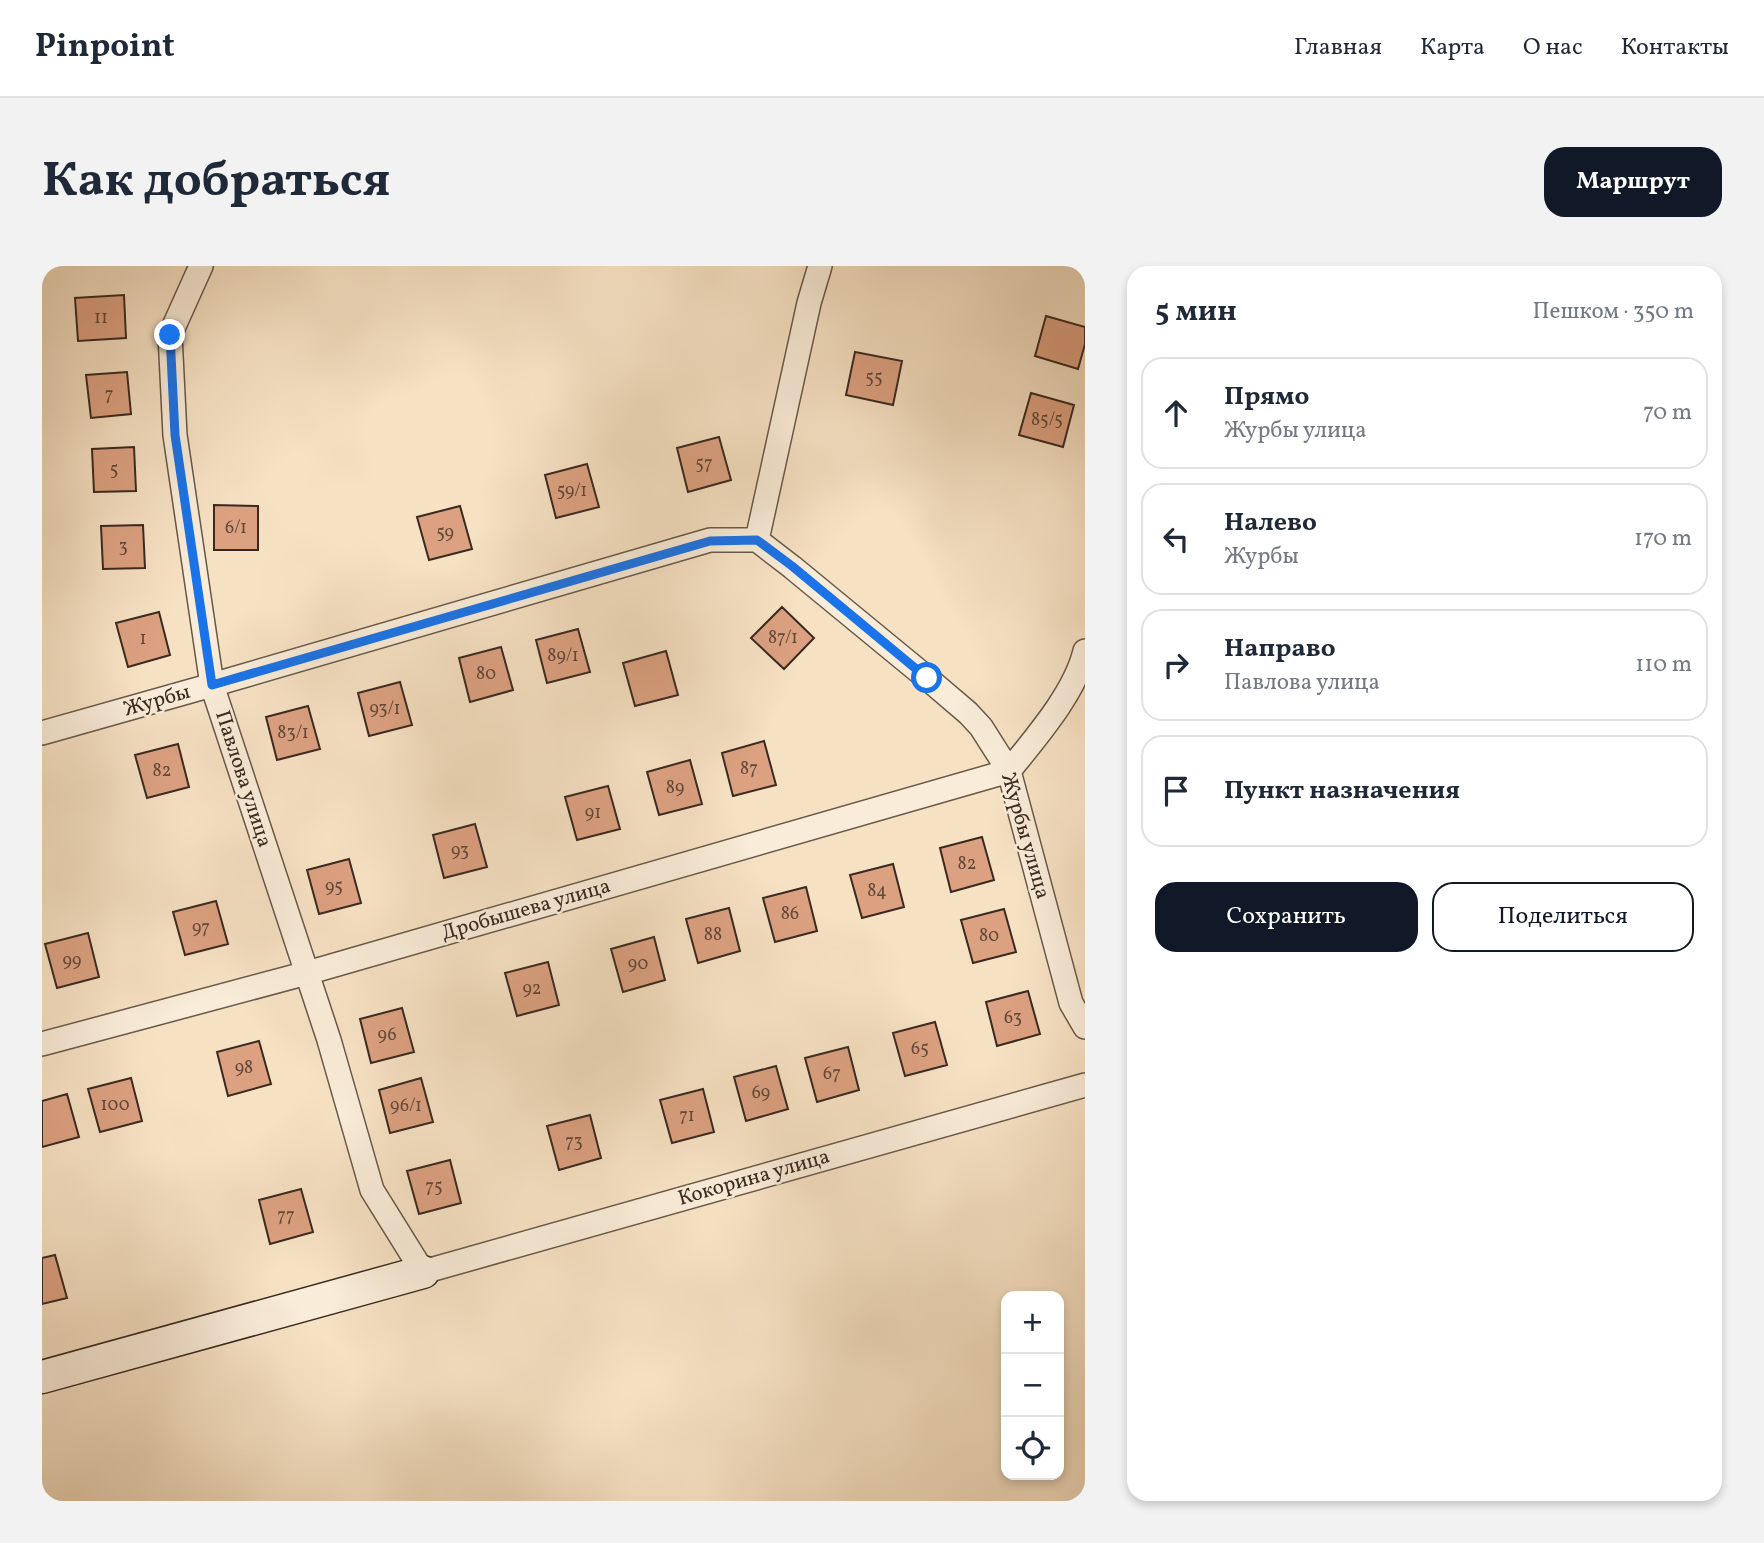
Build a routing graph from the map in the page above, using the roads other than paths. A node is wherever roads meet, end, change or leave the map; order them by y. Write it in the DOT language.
graph roads {
  1 [pos="201,266"];
  2 [pos="820,266"];
  3 [pos="757,540"];
  4 [pos="1084,661"];
  5 [pos="212,685"];
  6 [pos="42,733"];
  7 [pos="1009,771"];
  8 [pos="307,974"];
  9 [pos="1085,1027"];
  10 [pos="42,1044"];
  11 [pos="1085,1085"];
  12 [pos="423,1272"];
  13 [pos="42,1377"];
  1 -- 5 [label="street, Павлова улица"];
  2 -- 3 [label="street"];
  3 -- 5 [label="street, Журбы"];
  3 -- 7 [label="street, Журбы улица"];
  4 -- 7 [label="street"];
  5 -- 6 [label="street, Журбы"];
  5 -- 8 [label="street, Павлова улица"];
  7 -- 8 [label="street, Дробышева улица"];
  7 -- 9 [label="street, Журбы улица"];
  8 -- 10 [label="street, Дробышева улица"];
  8 -- 12 [label="street, Павлова улица"];
  11 -- 12 [label="street, Кокорина улица"];
  12 -- 13 [label="street"];
}
